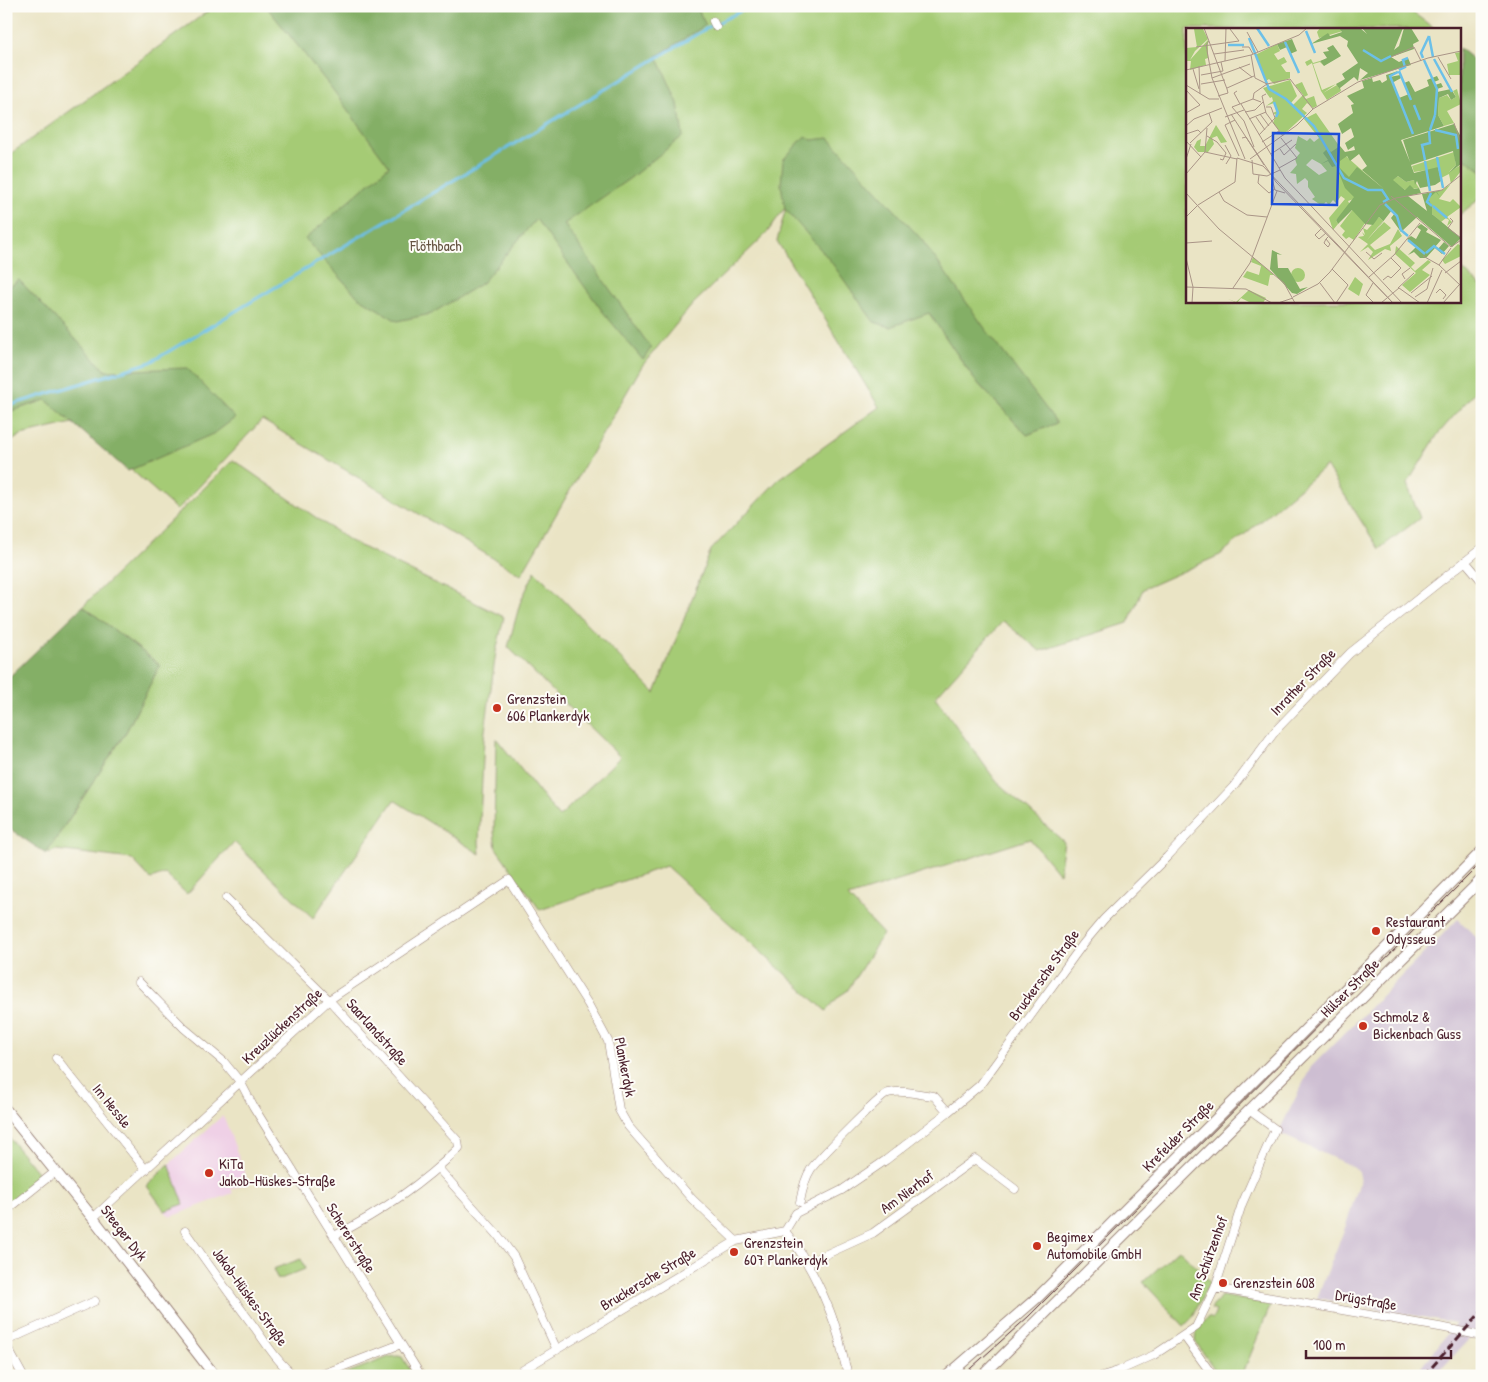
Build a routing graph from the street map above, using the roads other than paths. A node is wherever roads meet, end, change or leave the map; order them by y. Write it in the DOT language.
graph roads {
  1 [pos="1482,548"];
  2 [pos="1465,561"];
  3 [pos="1482,581"];
  4 [pos="1482,851"];
  5 [pos="1167,857"];
  6 [pos="1482,878"];
  7 [pos="509,880"];
  8 [pos="226,898"];
  9 [pos="138,982"];
  10 [pos="329,1000"];
  11 [pos="56,1058"];
  12 [pos="241,1083"];
  13 [pos="6,1110"];
  14 [pos="1250,1110"];
  15 [pos="948,1112"];
  16 [pos="438,1168"];
  17 [pos="146,1170"];
  18 [pos="56,1171"];
  19 [pos="1015,1189"];
  20 [pos="798,1208"];
  21 [pos="6,1211"];
  22 [pos="93,1218"];
  23 [pos="185,1230"];
  24 [pos="785,1231"];
  25 [pos="334,1236"];
  26 [pos="736,1241"];
  27 [pos="807,1263"];
  28 [pos="1214,1288"];
  29 [pos="95,1301"];
  30 [pos="1184,1336"];
  31 [pos="1482,1336"];
  32 [pos="6,1341"];
  33 [pos="401,1344"];
  34 [pos="6,1346"];
  35 [pos="557,1350"];
  36 [pos="23,1376"];
  37 [pos="215,1376"];
  38 [pos="295,1376"];
  39 [pos="318,1376"];
  40 [pos="421,1376"];
  41 [pos="513,1376"];
  42 [pos="849,1376"];
  43 [pos="947,1376"];
  44 [pos="982,1376"];
  45 [pos="1102,1376"];
  46 [pos="1213,1376"];
  1 -- 2 [label="street, Inrather Straße"];
  2 -- 3 [label="street"];
  2 -- 5 [label="street, Inrather Straße"];
  4 -- 43 [label="street, Krefelder Straße"];
  5 -- 15 [label="street, Bruckersche Straße"];
  6 -- 14 [label="street, Hülser Straße"];
  7 -- 10 [label="street, Kreuzlückenstraße"];
  7 -- 26 [label="street, Plankerdyk"];
  8 -- 10 [label="street, Saarlandstraße"];
  9 -- 12 [label="street, Schererstraße"];
  10 -- 12 [label="street, Kreuzlückenstraße"];
  10 -- 16 [label="street, Saarlandstraße"];
  11 -- 17 [label="street, Im Hessle"];
  12 -- 17 [label="street, Kreuzlückenstraße"];
  12 -- 25 [label="street, Schererstraße"];
  13 -- 18 [label="street, Steeger Dyk"];
  14 -- 28 [label="street, Am Schützenhof"];
  14 -- 44 [label="street"];
  15 -- 20 [label="street, Bruckersche Straße"];
  15 -- 20 [label="street"];
  16 -- 25 [label="street, Saarlandstraße"];
  16 -- 35 [label="street"];
  17 -- 22 [label="street, Kreuzlückenstraße"];
  18 -- 21 [label="street"];
  18 -- 22 [label="street, Steeger Dyk"];
  19 -- 27 [label="street, Am Nierhof"];
  20 -- 24 [label="street"];
  22 -- 37 [label="street, Steeger Dyk"];
  23 -- 38 [label="street, Jakob-Hüskes-Straße"];
  24 -- 26 [label="street, Bruckersche Straße"];
  24 -- 27 [label="street"];
  25 -- 33 [label="street, Schererstraße"];
  26 -- 35 [label="street, Bruckersche Straße"];
  27 -- 42 [label="street"];
  28 -- 30 [label="street, Am Schützenhof"];
  28 -- 31 [label="street, Drügstraße"];
  29 -- 32 [label="street"];
  30 -- 45 [label="street, Am Schützenhof"];
  30 -- 46 [label="street"];
  33 -- 39 [label="street"];
  33 -- 40 [label="street, Schererstraße"];
  34 -- 36 [label="street"];
  35 -- 41 [label="street, Bruckersche Straße"];
}
